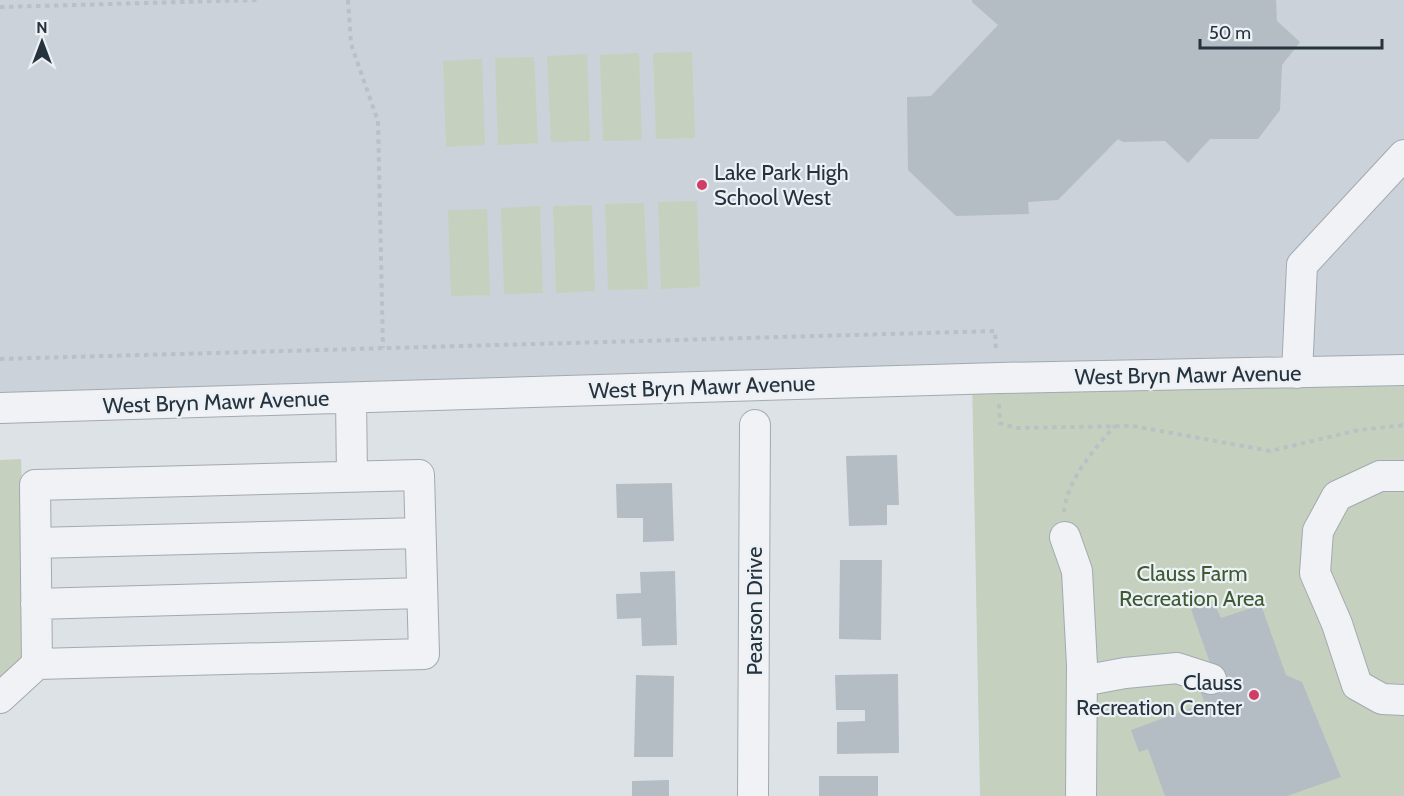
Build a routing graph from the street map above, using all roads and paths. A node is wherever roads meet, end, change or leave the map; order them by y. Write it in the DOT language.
graph roads {
  1 [pos="257,0"];
  2 [pos="348,0"];
  3 [pos="0,8"];
  4 [pos="1404,155"];
  5 [pos="995,331"];
  6 [pos="383,348"];
  7 [pos="0,360"];
  8 [pos="1404,370"];
  9 [pos="1297,373"];
  10 [pos="351,398"];
  11 [pos="0,408"];
  12 [pos="1000,423"];
  13 [pos="755,425"];
  14 [pos="1404,425"];
  15 [pos="1115,426"];
  16 [pos="352,476"];
  17 [pos="1404,476"];
  18 [pos="420,533"];
  19 [pos="1065,537"];
  20 [pos="36,543"];
  21 [pos="422,593"];
  22 [pos="36,604"];
  23 [pos="37,664"];
  24 [pos="1211,679"];
  25 [pos="1082,681"];
  26 [pos="0,698"];
  27 [pos="1404,700"];
  28 [pos="753,796"];
  29 [pos="1081,796"];
  1 -- 3 [label="path"];
  2 -- 6 [label="path"];
  4 -- 9 [label="street"];
  5 -- 6 [label="path"];
  6 -- 7 [label="path"];
  8 -- 9 [label="street, West Bryn Mawr Avenue"];
  9 -- 10 [label="street, West Bryn Mawr Avenue"];
  10 -- 11 [label="street, West Bryn Mawr Avenue"];
  10 -- 16 [label="street"];
  12 -- 15 [label="path"];
  13 -- 28 [label="street, Pearson Drive"];
  14 -- 15 [label="path"];
  15 -- 19 [label="path"];
  16 -- 18 [label="street"];
  16 -- 20 [label="street"];
  17 -- 27 [label="street"];
  18 -- 20 [label="street"];
  18 -- 21 [label="street"];
  19 -- 25 [label="street"];
  20 -- 22 [label="street"];
  21 -- 22 [label="street"];
  21 -- 23 [label="street"];
  22 -- 23 [label="street"];
  23 -- 26 [label="street"];
  24 -- 25 [label="street"];
  25 -- 29 [label="street"];
}
